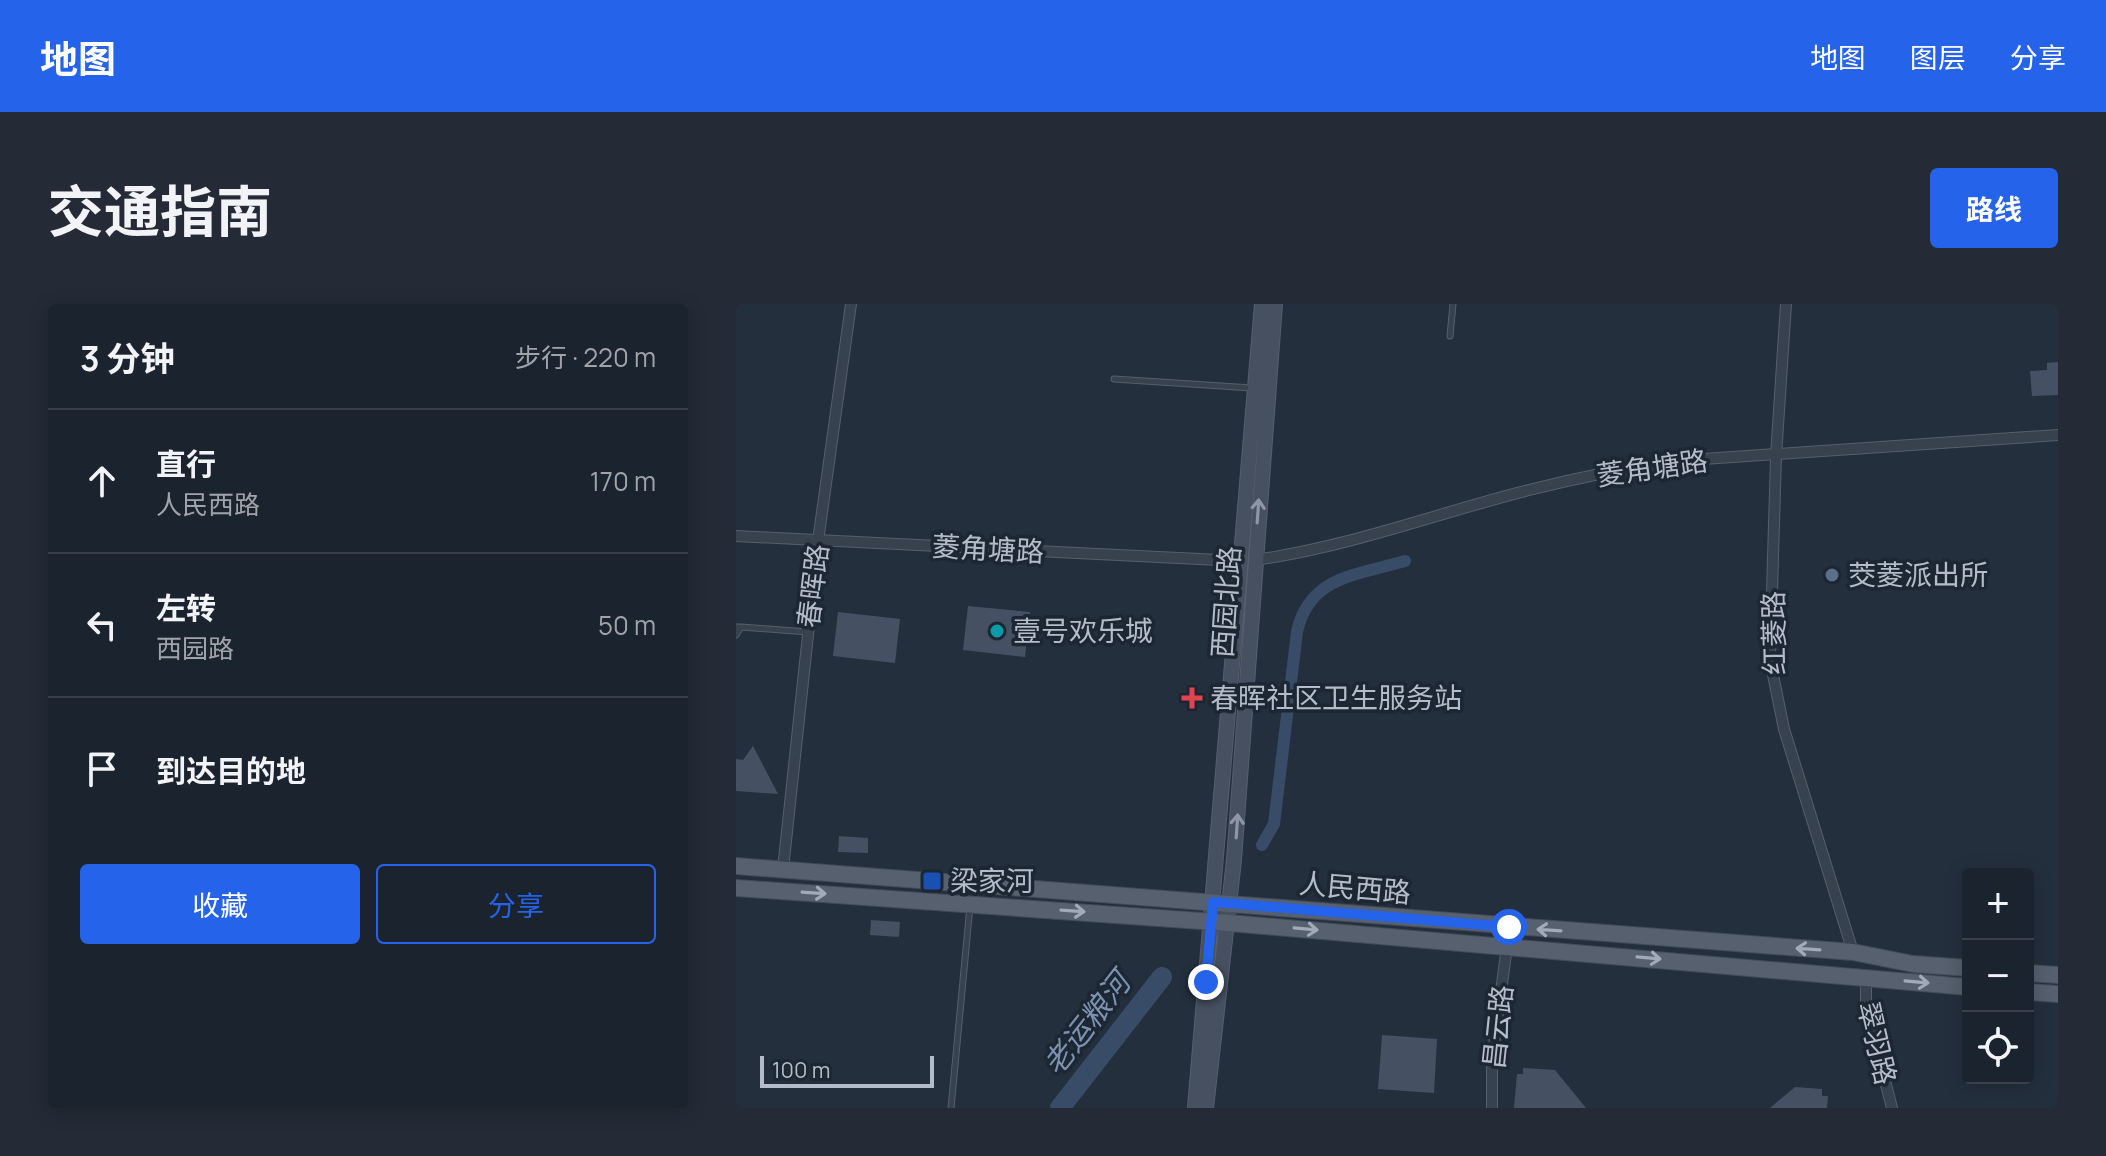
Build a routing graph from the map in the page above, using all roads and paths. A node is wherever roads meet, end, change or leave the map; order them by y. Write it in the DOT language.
graph roads {
  1 [pos="851,304"];
  2 [pos="1262,304"];
  3 [pos="1275,304"];
  4 [pos="1453,304"];
  5 [pos="1786,304"];
  6 [pos="1450,336"];
  7 [pos="1114,379"];
  8 [pos="1253,388"];
  9 [pos="2058,435"];
  10 [pos="1776,456"];
  11 [pos="736,536"];
  12 [pos="818,541"];
  13 [pos="1248,561"];
  14 [pos="738,627"];
  15 [pos="808,632"];
  16 [pos="736,635"];
  17 [pos="736,866"];
  18 [pos="783,869"];
  19 [pos="736,888"];
  20 [pos="1222,903"];
  21 [pos="970,904"];
  22 [pos="1220,922"];
  23 [pos="1507,946"];
  24 [pos="1853,952"];
  25 [pos="1962,968"];
  26 [pos="2034,973"];
  27 [pos="2058,975"];
  28 [pos="1866,978"];
  29 [pos="1962,986"];
  30 [pos="2034,992"];
  31 [pos="2058,994"];
  32 [pos="951,1108"];
  33 [pos="1195,1108"];
  34 [pos="1206,1108"];
  35 [pos="1492,1108"];
  36 [pos="1892,1108"];
  1 -- 12 [label="street, 春晖路"];
  2 -- 8 [label="main road, 西园北路"];
  13 -- 3 [label="main road, 西园北路, one-way"];
  4 -- 6 [label="lane"];
  5 -- 10 [label="street, 红菱路"];
  7 -- 8 [label="lane"];
  8 -- 13 [label="main road, 西园北路"];
  9 -- 10 [label="street, 菱角塘路"];
  10 -- 13 [label="street, 菱角塘路"];
  10 -- 24 [label="street, 红菱路"];
  11 -- 12 [label="street, 菱角塘路"];
  12 -- 13 [label="street, 菱角塘路"];
  12 -- 15 [label="street, 春晖路"];
  13 -- 20 [label="main road, 西园北路"];
  14 -- 15 [label="lane"];
  14 -- 16 [label="lane"];
  15 -- 18 [label="street, 春晖路"];
  17 -- 18 [label="main road, 人民西路"];
  18 -- 20 [label="main road, 人民西路"];
  19 -- 21 [label="main road, 人民西路, one-way"];
  20 -- 22 [label="main road, 西园北路"];
  24 -- 20 [label="main road, 人民西路, one-way"];
  21 -- 22 [label="main road, 人民西路, one-way"];
  21 -- 32 [label="lane"];
  22 -- 23 [label="main road, 人民西路, one-way"];
  22 -- 33 [label="main road"];
  22 -- 34 [label="main road"];
  23 -- 28 [label="main road, 人民西路, one-way"];
  23 -- 35 [label="street, 昌云路"];
  24 -- 25 [label="main road, 人民西路"];
  26 -- 27 [label="main road"];
  28 -- 29 [label="main road, 人民西路, one-way"];
  28 -- 36 [label="street, 翠羽路"];
  30 -- 31 [label="main road"];
}
